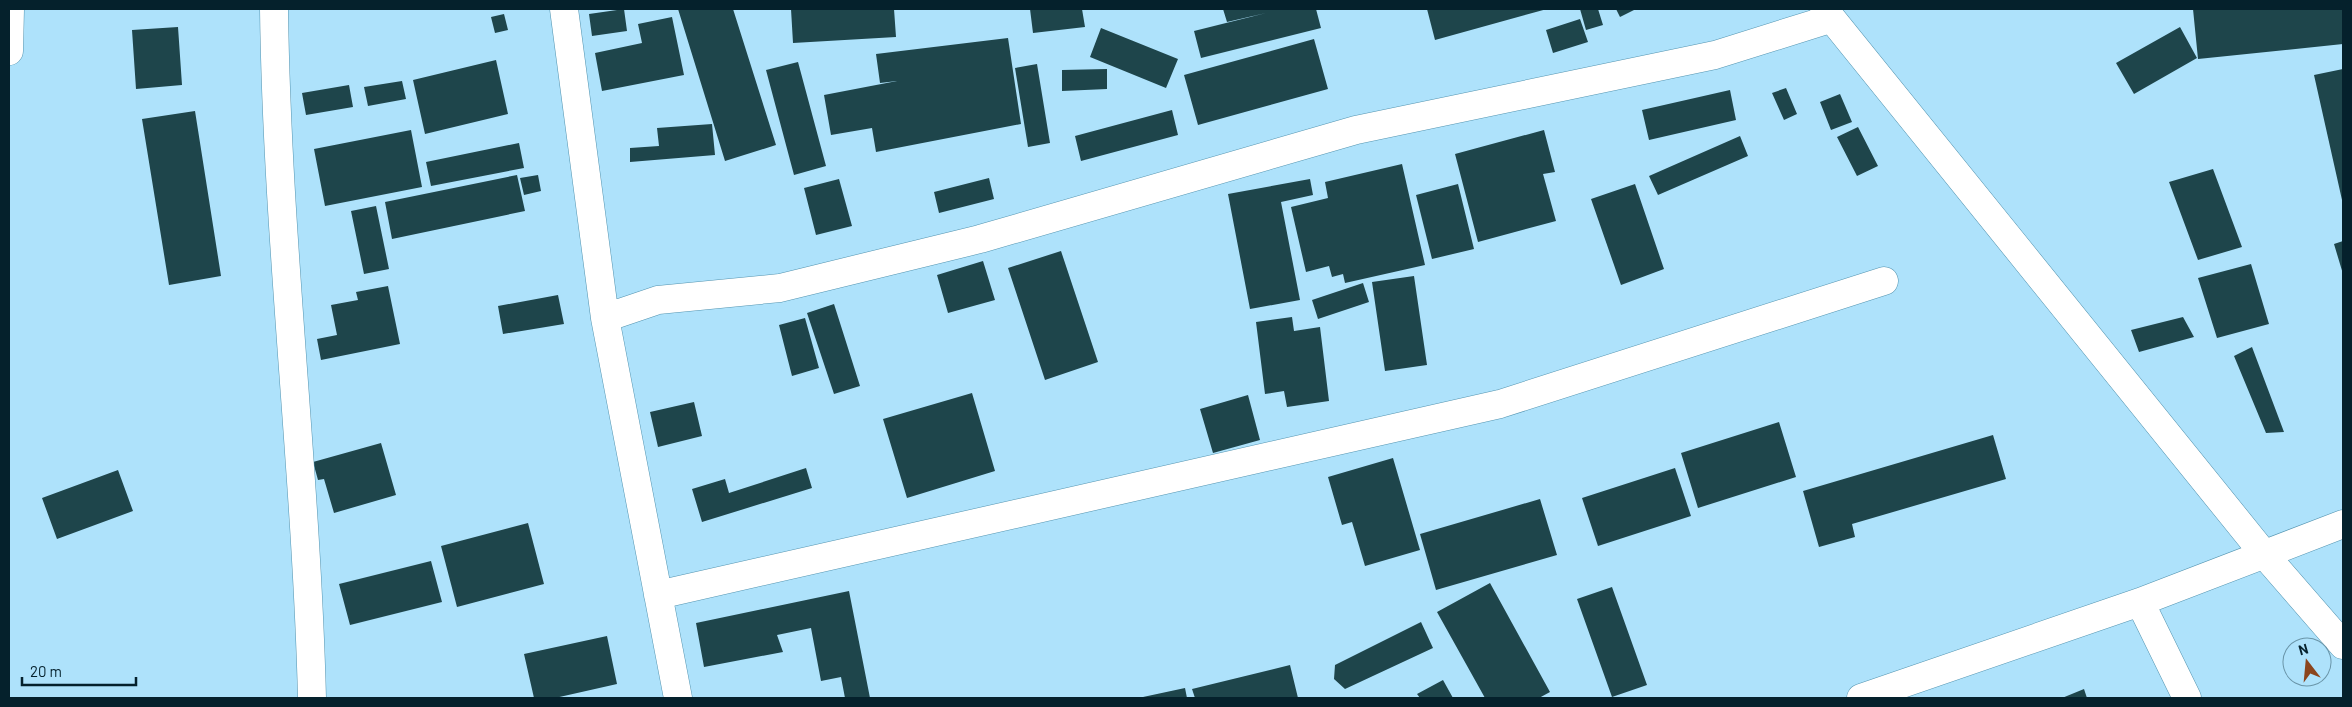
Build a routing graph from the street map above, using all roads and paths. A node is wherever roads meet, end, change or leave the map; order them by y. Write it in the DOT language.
graph roads {
  1 [pos="10,9"];
  2 [pos="274,9"];
  3 [pos="564,9"];
  4 [pos="1827,14"];
  5 [pos="9,51"];
  6 [pos="1884,281"];
  7 [pos="605,318"];
  8 [pos="2343,524"];
  9 [pos="2264,554"];
  10 [pos="658,595"];
  11 [pos="2140,602"];
  12 [pos="2343,645"];
  13 [pos="312,698"];
  14 [pos="678,698"];
  15 [pos="1861,698"];
  16 [pos="2187,698"];
  1 -- 5 [label="street"];
  2 -- 13 [label="street"];
  3 -- 7 [label="street"];
  4 -- 7 [label="street"];
  4 -- 9 [label="street"];
  6 -- 10 [label="street"];
  7 -- 10 [label="street"];
  8 -- 9 [label="street"];
  9 -- 11 [label="street"];
  9 -- 12 [label="street"];
  10 -- 14 [label="street"];
  11 -- 15 [label="street"];
  11 -- 16 [label="street"];
}
